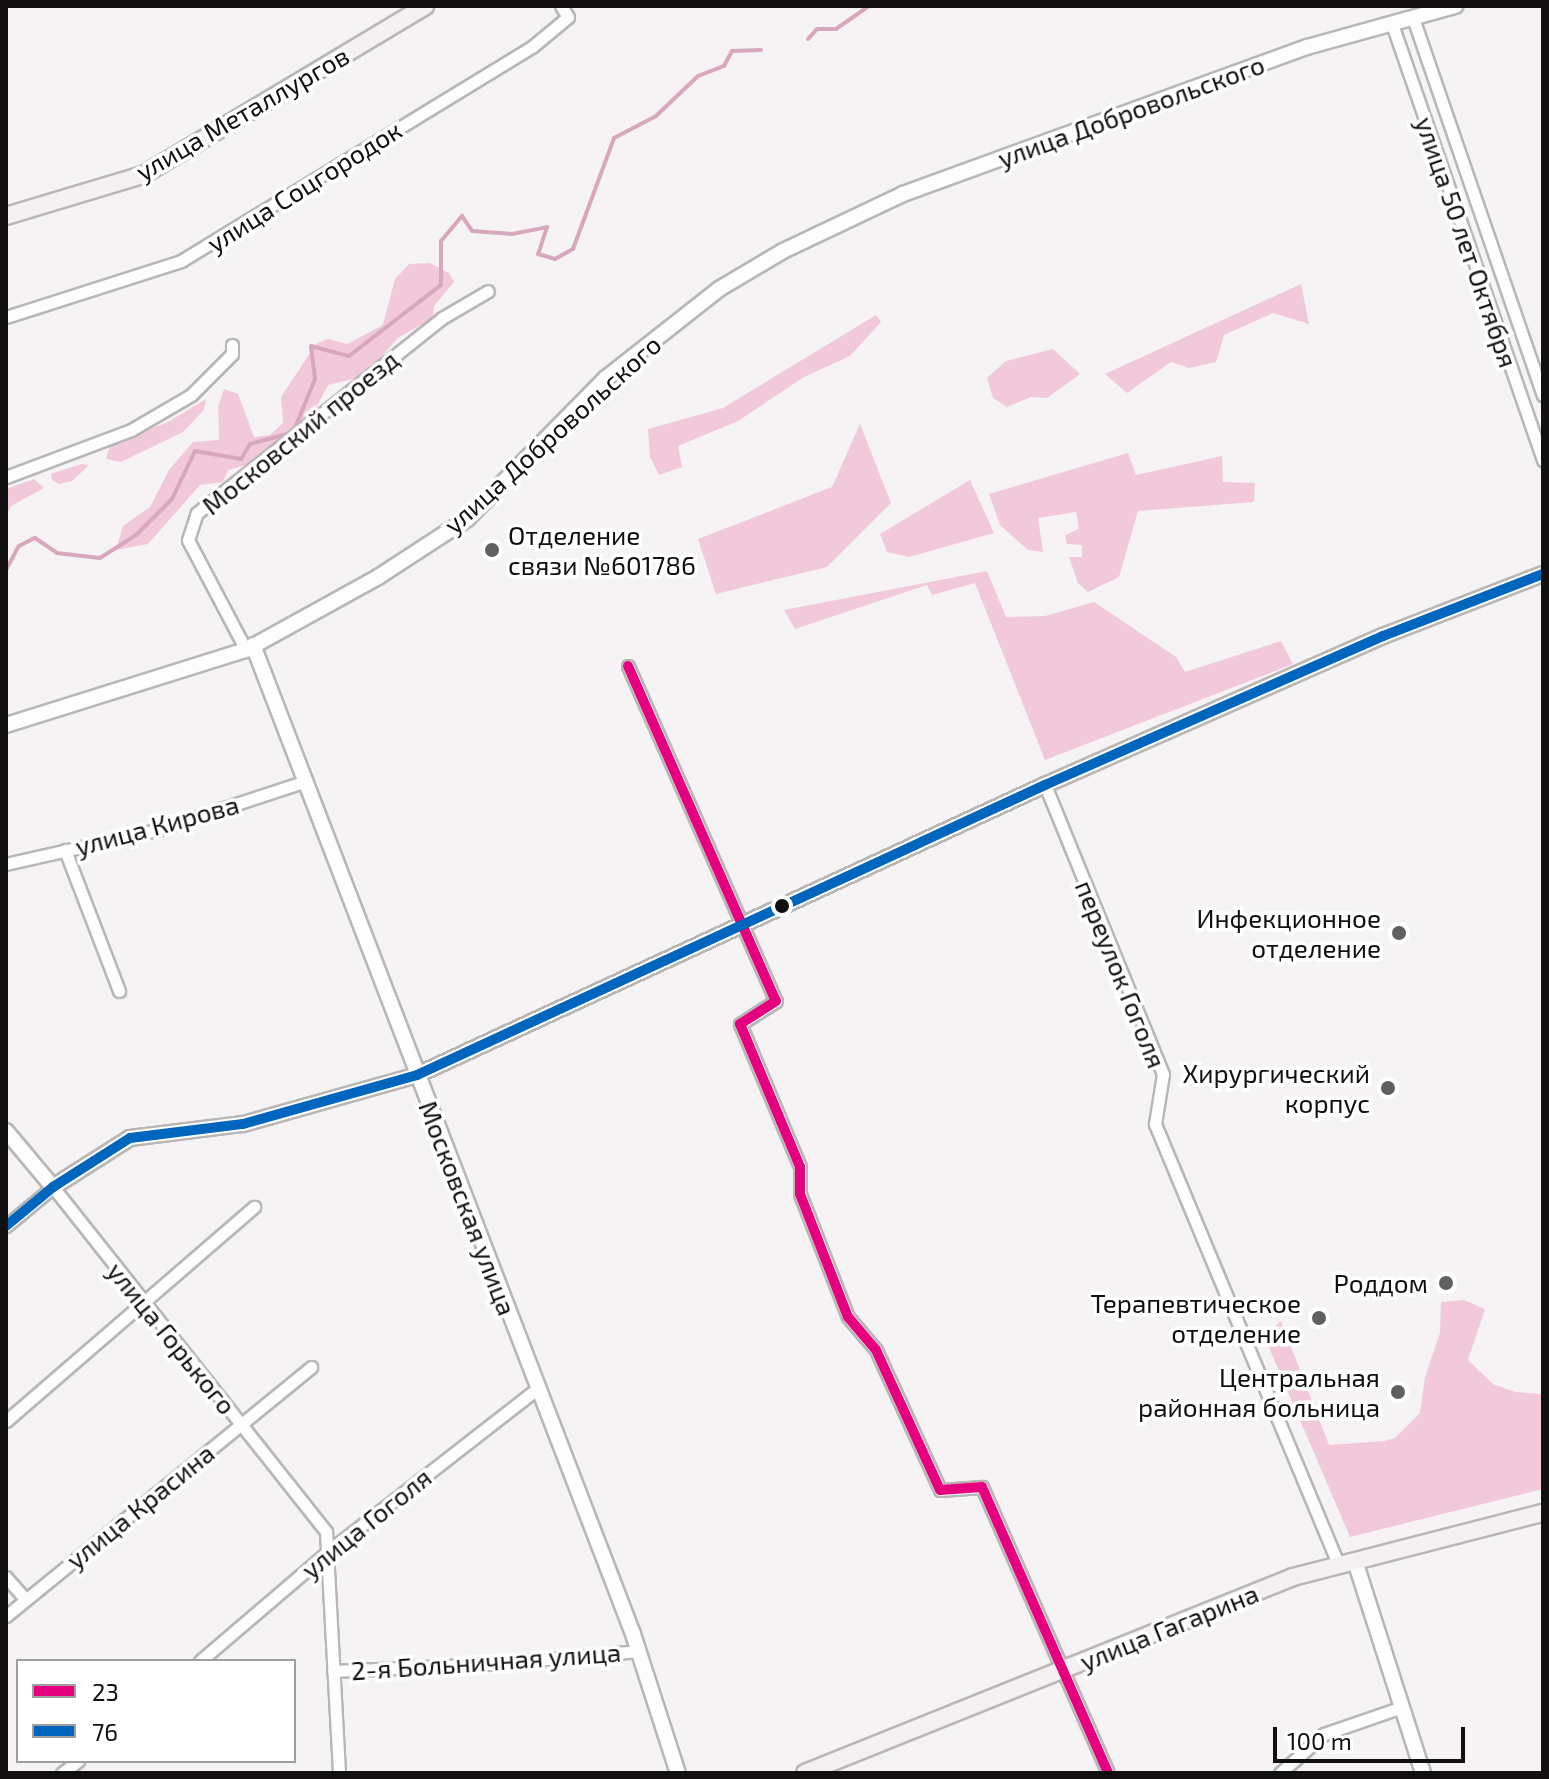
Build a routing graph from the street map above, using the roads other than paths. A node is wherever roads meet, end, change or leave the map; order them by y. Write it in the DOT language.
graph roads {
  1 [pos="425,6"];
  2 [pos="561,6"];
  3 [pos="1455,6"];
  4 [pos="1413,18"];
  5 [pos="1392,24"];
  6 [pos="6,216"];
  7 [pos="488,291"];
  8 [pos="6,317"];
  9 [pos="232,345"];
  10 [pos="1543,395"];
  11 [pos="1543,461"];
  12 [pos="6,477"];
  13 [pos="1543,574"];
  14 [pos="250,647"];
  15 [pos="628,666"];
  16 [pos="6,725"];
  17 [pos="306,781"];
  18 [pos="1045,785"];
  19 [pos="65,850"];
  20 [pos="6,864"];
  21 [pos="742,923"];
  22 [pos="119,991"];
  23 [pos="417,1075"];
  24 [pos="6,1131"];
  25 [pos="53,1187"];
  26 [pos="254,1207"];
  27 [pos="6,1226"];
  28 [pos="145,1305"];
  29 [pos="311,1367"];
  30 [pos="537,1389"];
  31 [pos="6,1421"];
  32 [pos="241,1424"];
  33 [pos="1543,1513"];
  34 [pos="330,1550"];
  35 [pos="1347,1563"];
  36 [pos="6,1577"];
  37 [pos="25,1599"];
  38 [pos="6,1616"];
  39 [pos="639,1651"];
  40 [pos="202,1659"];
  41 [pos="1063,1669"];
  42 [pos="333,1671"];
  43 [pos="1402,1707"];
  44 [pos="339,1773"];
  45 [pos="678,1773"];
  46 [pos="805,1773"];
  47 [pos="1108,1773"];
  48 [pos="1280,1773"];
  49 [pos="1423,1773"];
  1 -- 6 [label="main road, улица Металлургов"];
  2 -- 8 [label="street, улица Соцгородок"];
  3 -- 4 [label="street, улица Добровольского"];
  4 -- 5 [label="street, улица Добровольского"];
  4 -- 10 [label="street, улица 50 лет Октября"];
  5 -- 11 [label="street, улица 50 лет Октября"];
  5 -- 14 [label="street, улица Добровольского"];
  7 -- 14 [label="street, Московский проезд"];
  9 -- 12 [label="street"];
  13 -- 18 [label="street"];
  14 -- 16 [label="street, улица Добровольского"];
  14 -- 17 [label="street, Московская улица"];
  15 -- 21 [label="street"];
  17 -- 19 [label="street, улица Кирова"];
  17 -- 23 [label="street, Московская улица"];
  18 -- 21 [label="street"];
  18 -- 35 [label="street, переулок Гоголя"];
  19 -- 20 [label="street, улица Кирова"];
  19 -- 22 [label="street"];
  21 -- 23 [label="street"];
  21 -- 41 [label="street"];
  23 -- 25 [label="street"];
  23 -- 30 [label="street, Московская улица"];
  24 -- 25 [label="street, улица Горького"];
  25 -- 27 [label="street"];
  25 -- 28 [label="street, улица Горького"];
  26 -- 28 [label="street"];
  28 -- 31 [label="street"];
  28 -- 32 [label="street, улица Горького"];
  29 -- 32 [label="street, улица Красина"];
  30 -- 34 [label="street, улица Гоголя"];
  30 -- 39 [label="street, Московская улица"];
  32 -- 34 [label="street, улица Горького"];
  32 -- 37 [label="street, улица Красина"];
  33 -- 35 [label="main road, улица Гагарина"];
  34 -- 40 [label="street, улица Гоголя"];
  34 -- 42 [label="street"];
  35 -- 41 [label="main road, улица Гагарина"];
  35 -- 43 [label="street"];
  36 -- 37 [label="street"];
  37 -- 38 [label="street, улица Красина"];
  39 -- 42 [label="street, 2-я Больничная улица"];
  39 -- 45 [label="street, Московская улица"];
  41 -- 46 [label="main road, улица Гагарина"];
  41 -- 47 [label="street"];
  42 -- 44 [label="street"];
  43 -- 48 [label="street"];
  43 -- 49 [label="street"];
}
